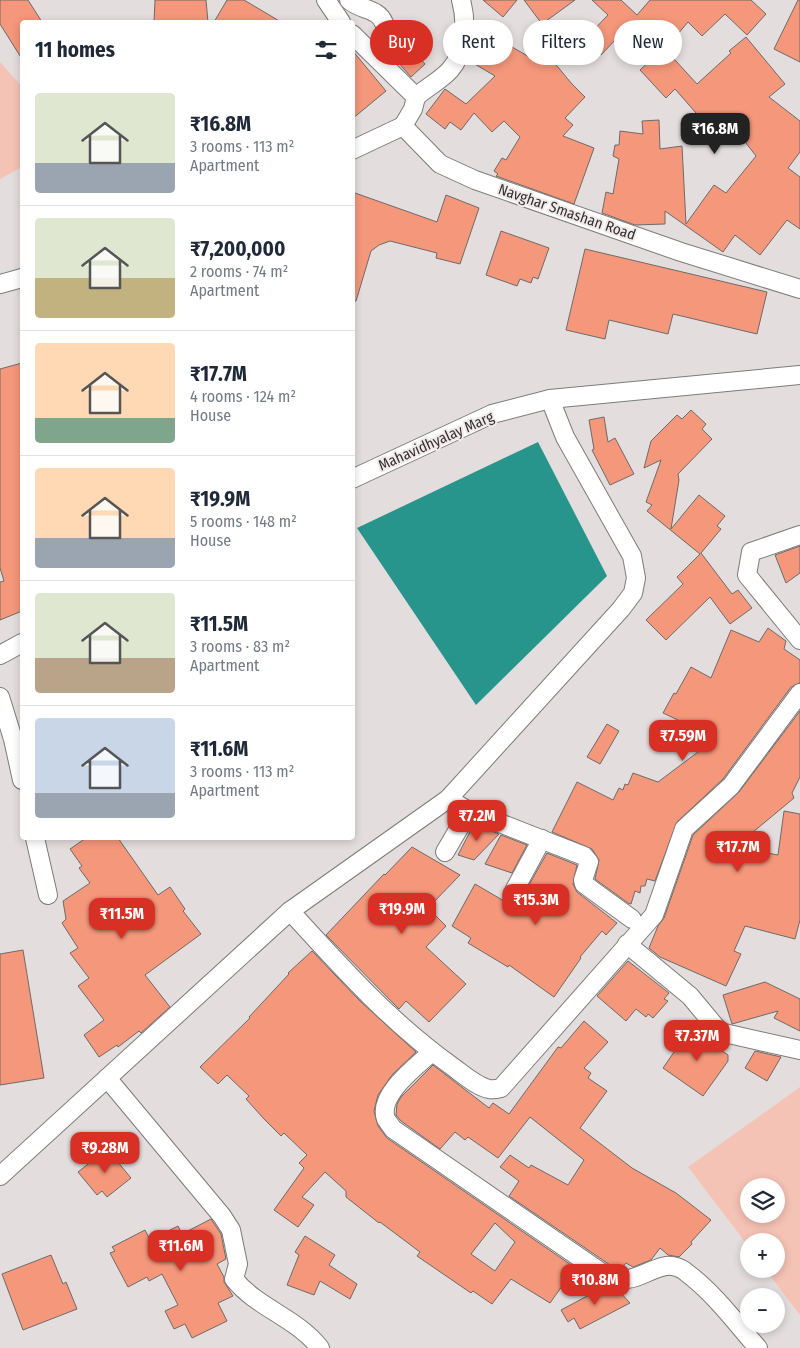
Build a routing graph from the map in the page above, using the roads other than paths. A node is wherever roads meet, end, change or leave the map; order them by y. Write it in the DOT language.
graph roads {
  1 [pos="326,0"];
  2 [pos="349,0"];
  3 [pos="460,0"];
  4 [pos="340,20"];
  5 [pos="383,20"];
  6 [pos="355,37"];
  7 [pos="416,96"];
  8 [pos="403,126"];
  9 [pos="355,149"];
  10 [pos="20,279"];
  11 [pos="0,284"];
  12 [pos="800,289"];
  13 [pos="800,375"];
  14 [pos="550,399"];
  15 [pos="355,478"];
  16 [pos="800,535"];
  17 [pos="800,640"];
  18 [pos="20,644"];
  19 [pos="0,655"];
  20 [pos="800,693"];
  21 [pos="0,697"];
  22 [pos="20,771"];
  23 [pos="448,798"];
  24 [pos="469,811"];
  25 [pos="542,839"];
  26 [pos="35,840"];
  27 [pos="445,852"];
  28 [pos="515,889"];
  29 [pos="48,895"];
  30 [pos="290,911"];
  31 [pos="632,919"];
  32 [pos="627,944"];
  33 [pos="800,1050"];
  34 [pos="432,1052"];
  35 [pos="107,1078"];
  36 [pos="0,1176"];
  37 [pos="320,1348"];
  38 [pos="758,1348"];
  1 -- 4 [label="street"];
  2 -- 5 [label="street"];
  3 -- 7 [label="street"];
  6 -- 7 [label="street"];
  7 -- 8 [label="street"];
  8 -- 9 [label="street"];
  8 -- 12 [label="street, Navghar Smashan Road"];
  10 -- 11 [label="street"];
  13 -- 14 [label="street, Mahavidhyalay Marg"];
  14 -- 15 [label="street, Mahavidhyalay Marg"];
  14 -- 23 [label="street"];
  16 -- 17 [label="street"];
  18 -- 19 [label="street"];
  20 -- 32 [label="street"];
  21 -- 22 [label="street"];
  23 -- 24 [label="street"];
  23 -- 30 [label="street"];
  24 -- 25 [label="street"];
  24 -- 27 [label="street"];
  25 -- 28 [label="street"];
  25 -- 31 [label="street"];
  26 -- 29 [label="street"];
  30 -- 34 [label="street"];
  30 -- 35 [label="street"];
  32 -- 33 [label="street"];
  32 -- 34 [label="street"];
  34 -- 38 [label="street"];
  35 -- 36 [label="street"];
  35 -- 37 [label="street"];
}
